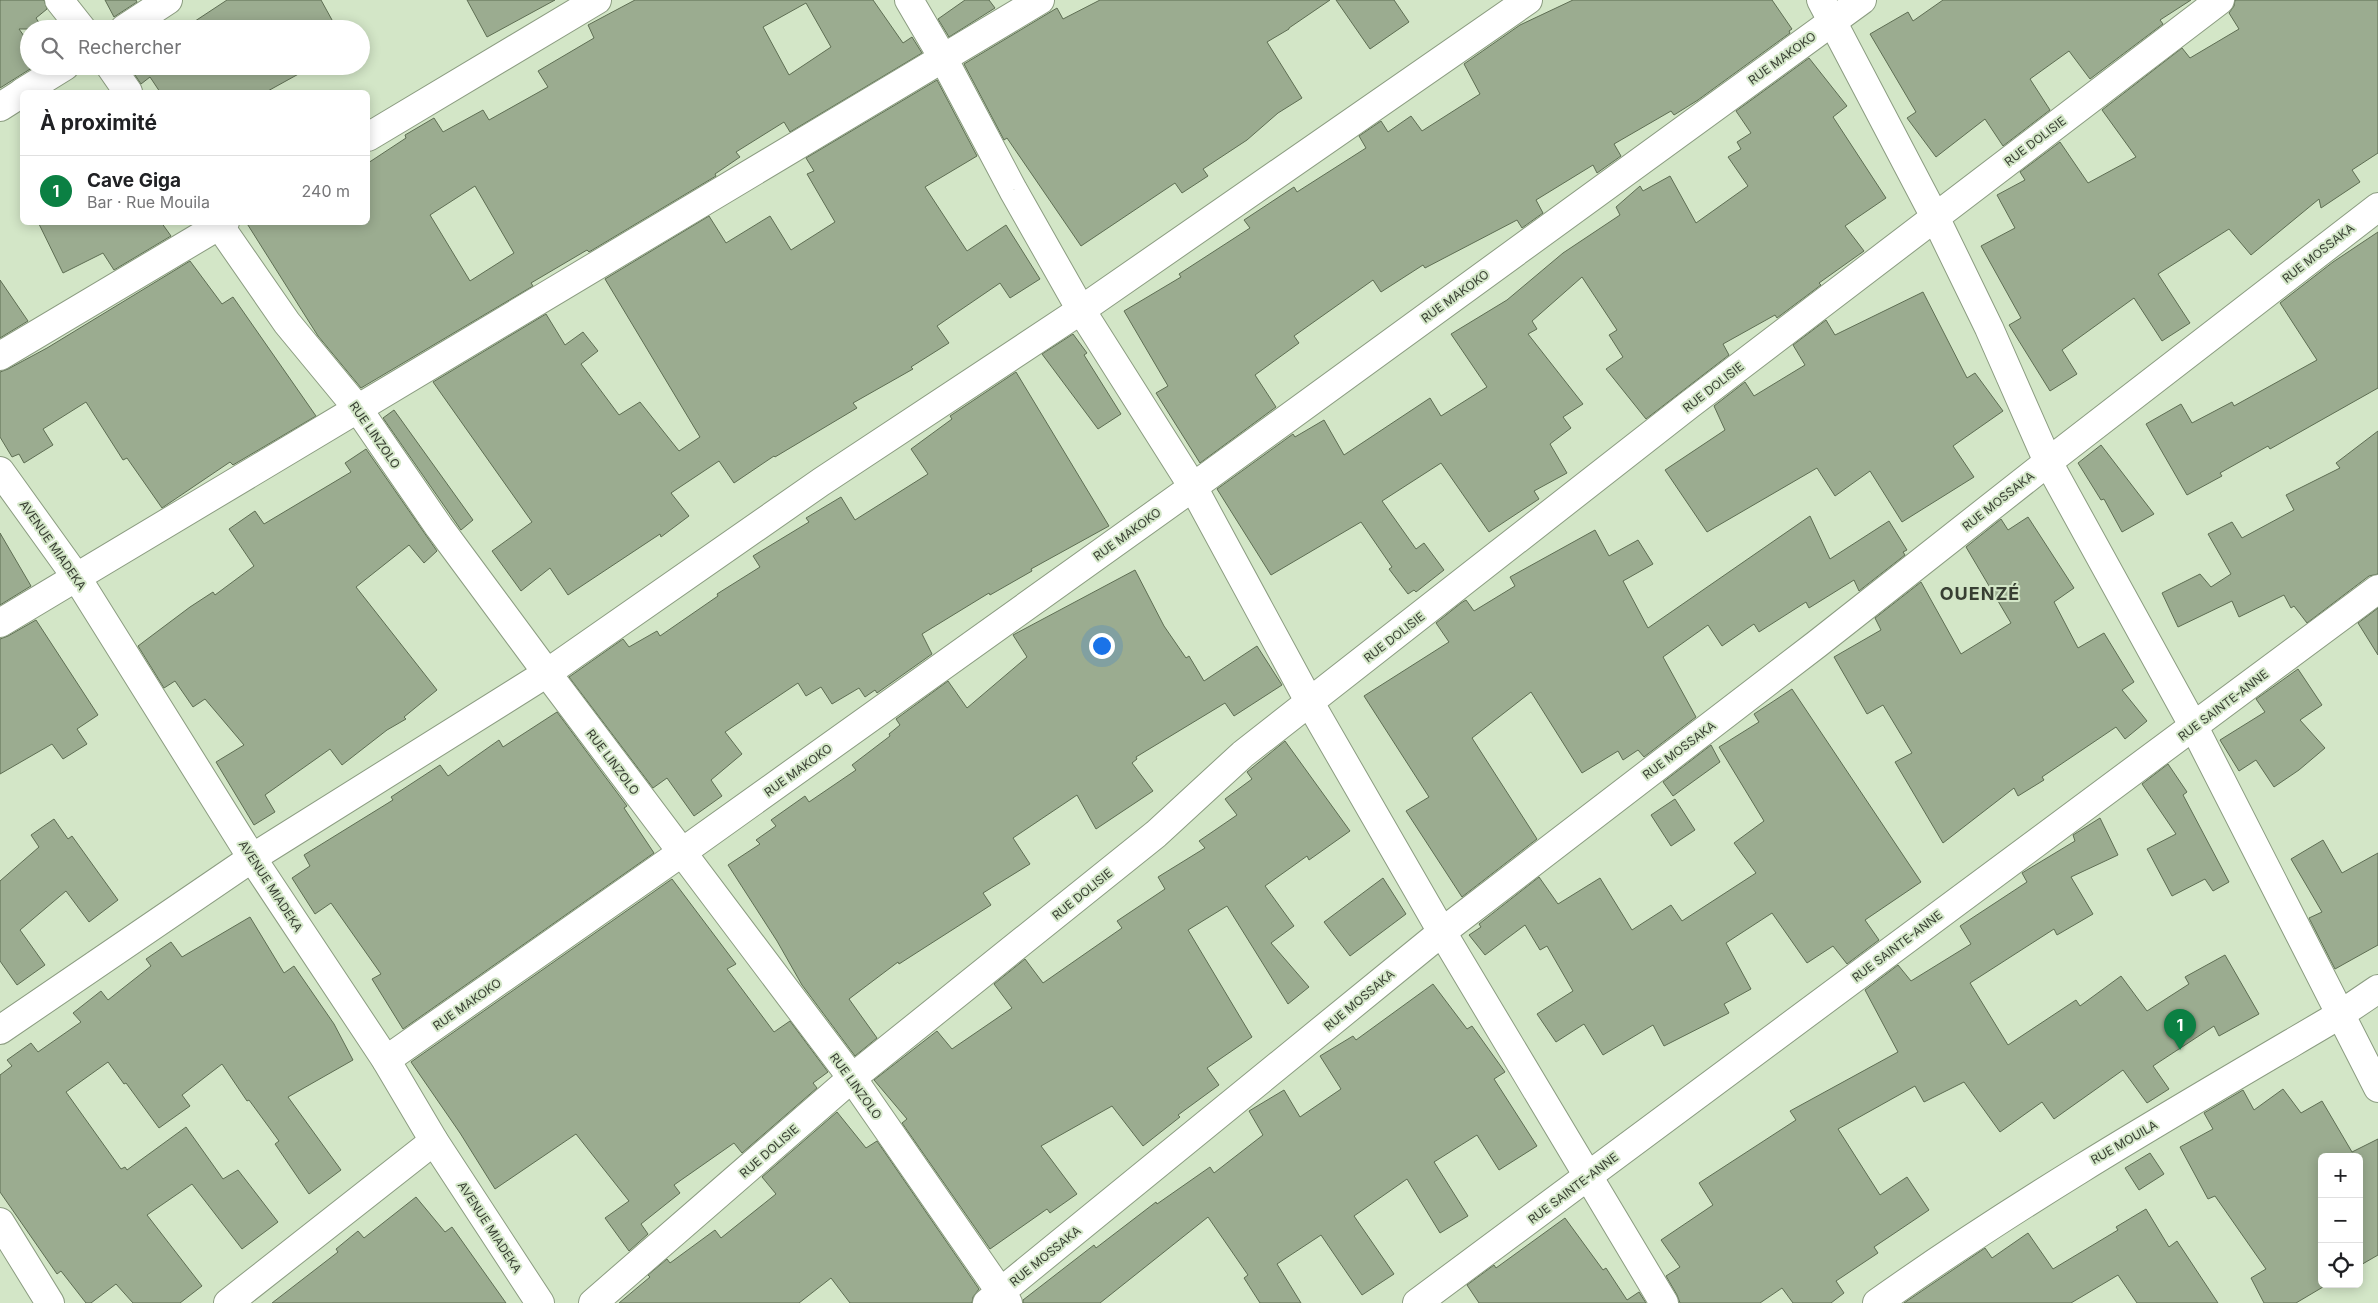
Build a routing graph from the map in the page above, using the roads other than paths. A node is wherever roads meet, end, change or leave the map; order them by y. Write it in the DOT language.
graph roads {
  1 [pos="59,0"];
  2 [pos="168,0"];
  3 [pos="597,0"];
  4 [pos="909,0"];
  5 [pos="1040,0"];
  6 [pos="1528,0"];
  7 [pos="1862,0"];
  8 [pos="2220,0"];
  9 [pos="1826,10"];
  10 [pos="75,20"];
  11 [pos="138,20"];
  12 [pos="943,58"];
  13 [pos="51,75"];
  14 [pos="116,75"];
  15 [pos="28,90"];
  16 [pos="127,90"];
  17 [pos="20,95"];
  18 [pos="0,107"];
  19 [pos="370,136"];
  20 [pos="2378,207"];
  21 [pos="1935,217"];
  22 [pos="219,225"];
  23 [pos="222,225"];
  24 [pos="1081,310"];
  25 [pos="0,356"];
  26 [pos="358,409"];
  27 [pos="2048,462"];
  28 [pos="0,471"];
  29 [pos="1194,487"];
  30 [pos="77,578"];
  31 [pos="2378,588"];
  32 [pos="0,623"];
  33 [pos="547,673"];
  34 [pos="1310,703"];
  35 [pos="2194,727"];
  36 [pos="681,853"];
  37 [pos="252,858"];
  38 [pos="1442,932"];
  39 [pos="2378,990"];
  40 [pos="2341,1014"];
  41 [pos="0,1030"];
  42 [pos="386,1060"];
  43 [pos="852,1078"];
  44 [pos="2378,1088"];
  45 [pos="434,1141"];
  46 [pos="1587,1177"];
  47 [pos="0,1222"];
  48 [pos="998,1299"];
  49 [pos="50,1303"];
  50 [pos="228,1303"];
  51 [pos="540,1303"];
  52 [pos="593,1303"];
  53 [pos="1417,1303"];
  54 [pos="1664,1303"];
  55 [pos="1877,1303"];
  1 -- 10 [label="street"];
  2 -- 11 [label="street"];
  3 -- 19 [label="street"];
  4 -- 12 [label="street"];
  5 -- 12 [label="street"];
  6 -- 24 [label="street"];
  7 -- 9 [label="street, RUE MAKOKO"];
  8 -- 21 [label="street, RUE DOLISIE"];
  9 -- 21 [label="street"];
  9 -- 29 [label="street, RUE MAKOKO"];
  12 -- 24 [label="street"];
  12 -- 26 [label="street"];
  13 -- 15 [label="street"];
  14 -- 16 [label="street"];
  17 -- 18 [label="street"];
  20 -- 27 [label="street, RUE MOSSAKA"];
  21 -- 27 [label="street"];
  21 -- 34 [label="street, RUE DOLISIE"];
  22 -- 25 [label="street"];
  23 -- 26 [label="street, RUE LINZOLO"];
  24 -- 29 [label="street"];
  24 -- 33 [label="street"];
  26 -- 30 [label="street"];
  26 -- 33 [label="street, RUE LINZOLO"];
  27 -- 35 [label="street"];
  27 -- 38 [label="street, RUE MOSSAKA"];
  28 -- 30 [label="street, AVENUE MIADEKA"];
  29 -- 34 [label="street"];
  29 -- 36 [label="street, RUE MAKOKO"];
  30 -- 32 [label="street"];
  30 -- 37 [label="street, AVENUE MIADEKA"];
  31 -- 35 [label="street, RUE SAINTE-ANNE"];
  33 -- 36 [label="street, RUE LINZOLO"];
  33 -- 37 [label="street"];
  34 -- 38 [label="street"];
  34 -- 43 [label="street, RUE DOLISIE"];
  35 -- 40 [label="street"];
  35 -- 46 [label="street, RUE SAINTE-ANNE"];
  36 -- 42 [label="street, RUE MAKOKO"];
  36 -- 43 [label="street, RUE LINZOLO"];
  37 -- 41 [label="street"];
  37 -- 42 [label="street, AVENUE MIADEKA"];
  38 -- 46 [label="street"];
  38 -- 48 [label="street, RUE MOSSAKA"];
  39 -- 40 [label="street, RUE MOUILA"];
  40 -- 44 [label="street"];
  40 -- 55 [label="street, RUE MOUILA"];
  42 -- 45 [label="street, AVENUE MIADEKA"];
  43 -- 48 [label="street, RUE LINZOLO"];
  43 -- 52 [label="street, RUE DOLISIE"];
  45 -- 50 [label="street"];
  45 -- 51 [label="street, AVENUE MIADEKA"];
  46 -- 53 [label="street, RUE SAINTE-ANNE"];
  46 -- 54 [label="street"];
  47 -- 49 [label="street"];
}
